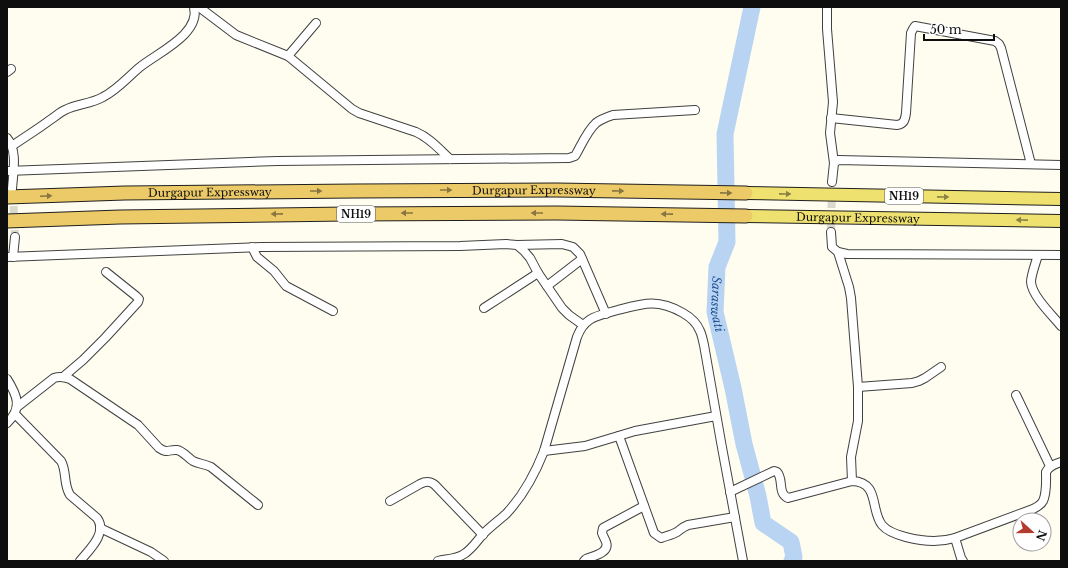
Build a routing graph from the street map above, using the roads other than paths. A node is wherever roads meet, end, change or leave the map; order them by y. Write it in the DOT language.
graph roads {
  1 [pos="194,7"];
  2 [pos="199,7"];
  3 [pos="827,7"];
  4 [pos="316,23"];
  5 [pos="288,56"];
  6 [pos="695,110"];
  7 [pos="831,118"];
  8 [pos="7,138"];
  9 [pos="12,146"];
  10 [pos="450,159"];
  11 [pos="834,163"];
  12 [pos="1031,164"];
  13 [pos="1061,165"];
  14 [pos="10,171"];
  15 [pos="832,182"];
  16 [pos="10,193"];
  17 [pos="746,193"];
  18 [pos="1061,199"];
  19 [pos="746,216"];
  20 [pos="7,221"];
  21 [pos="1061,221"];
  22 [pos="831,232"];
  23 [pos="15,237"];
  24 [pos="517,245"];
  25 [pos="252,247"];
  26 [pos="838,252"];
  27 [pos="1038,255"];
  28 [pos="1061,255"];
  29 [pos="10,257"];
  30 [pos="582,259"];
  31 [pos="106,272"];
  32 [pos="538,273"];
  33 [pos="547,286"];
  34 [pos="484,308"];
  35 [pos="333,311"];
  36 [pos="606,314"];
  37 [pos="583,325"];
  38 [pos="1061,326"];
  39 [pos="941,367"];
  40 [pos="64,377"];
  41 [pos="7,379"];
  42 [pos="858,387"];
  43 [pos="1016,396"];
  44 [pos="16,411"];
  45 [pos="716,416"];
  46 [pos="7,423"];
  47 [pos="619,436"];
  48 [pos="544,451"];
  49 [pos="1061,462"];
  50 [pos="1050,466"];
  51 [pos="852,480"];
  52 [pos="732,491"];
  53 [pos="390,501"];
  54 [pos="258,505"];
  55 [pos="644,506"];
  56 [pos="735,517"];
  57 [pos="100,528"];
  58 [pos="483,535"];
  59 [pos="955,538"];
  60 [pos="80,561"];
  61 [pos="164,561"];
  62 [pos="438,561"];
  63 [pos="584,561"];
  64 [pos="743,561"];
  65 [pos="963,561"];
  1 -- 9 [label="street"];
  2 -- 5 [label="street"];
  3 -- 7 [label="street"];
  4 -- 5 [label="street"];
  5 -- 10 [label="street"];
  6 -- 10 [label="street"];
  7 -- 11 [label="street"];
  7 -- 12 [label="street"];
  8 -- 9 [label="street"];
  9 -- 14 [label="street"];
  10 -- 14 [label="street"];
  11 -- 12 [label="street"];
  11 -- 15 [label="street"];
  12 -- 13 [label="street"];
  14 -- 16 [label="street"];
  16 -- 17 [label="highway, Durgapur Expressway / NH19, one-way"];
  17 -- 18 [label="main road, Durgapur Expressway / NH19, one-way"];
  19 -- 20 [label="highway, Durgapur Expressway / NH19, one-way"];
  21 -- 19 [label="main road, Durgapur Expressway / NH19, one-way"];
  22 -- 26 [label="street"];
  23 -- 29 [label="street"];
  24 -- 25 [label="street"];
  24 -- 30 [label="street"];
  24 -- 32 [label="street"];
  25 -- 29 [label="street"];
  25 -- 35 [label="street"];
  26 -- 27 [label="street"];
  26 -- 42 [label="street"];
  27 -- 28 [label="street"];
  27 -- 38 [label="street"];
  30 -- 33 [label="street"];
  30 -- 36 [label="street"];
  31 -- 40 [label="street"];
  32 -- 33 [label="street"];
  32 -- 34 [label="street"];
  33 -- 37 [label="street"];
  36 -- 37 [label="street"];
  36 -- 45 [label="street"];
  37 -- 48 [label="street"];
  39 -- 42 [label="street"];
  40 -- 44 [label="street"];
  40 -- 54 [label="street"];
  41 -- 44 [label="street"];
  42 -- 51 [label="street"];
  43 -- 50 [label="street"];
  44 -- 46 [label="street"];
  44 -- 57 [label="street"];
  45 -- 47 [label="street"];
  45 -- 52 [label="street"];
  47 -- 48 [label="street"];
  47 -- 55 [label="street"];
  48 -- 58 [label="street"];
  49 -- 50 [label="street"];
  50 -- 59 [label="street"];
  51 -- 52 [label="street"];
  51 -- 59 [label="street"];
  52 -- 56 [label="street"];
  53 -- 58 [label="street"];
  55 -- 56 [label="street"];
  55 -- 63 [label="street"];
  56 -- 64 [label="street"];
  57 -- 60 [label="street"];
  57 -- 61 [label="street"];
  58 -- 62 [label="street"];
  59 -- 65 [label="street"];
}
